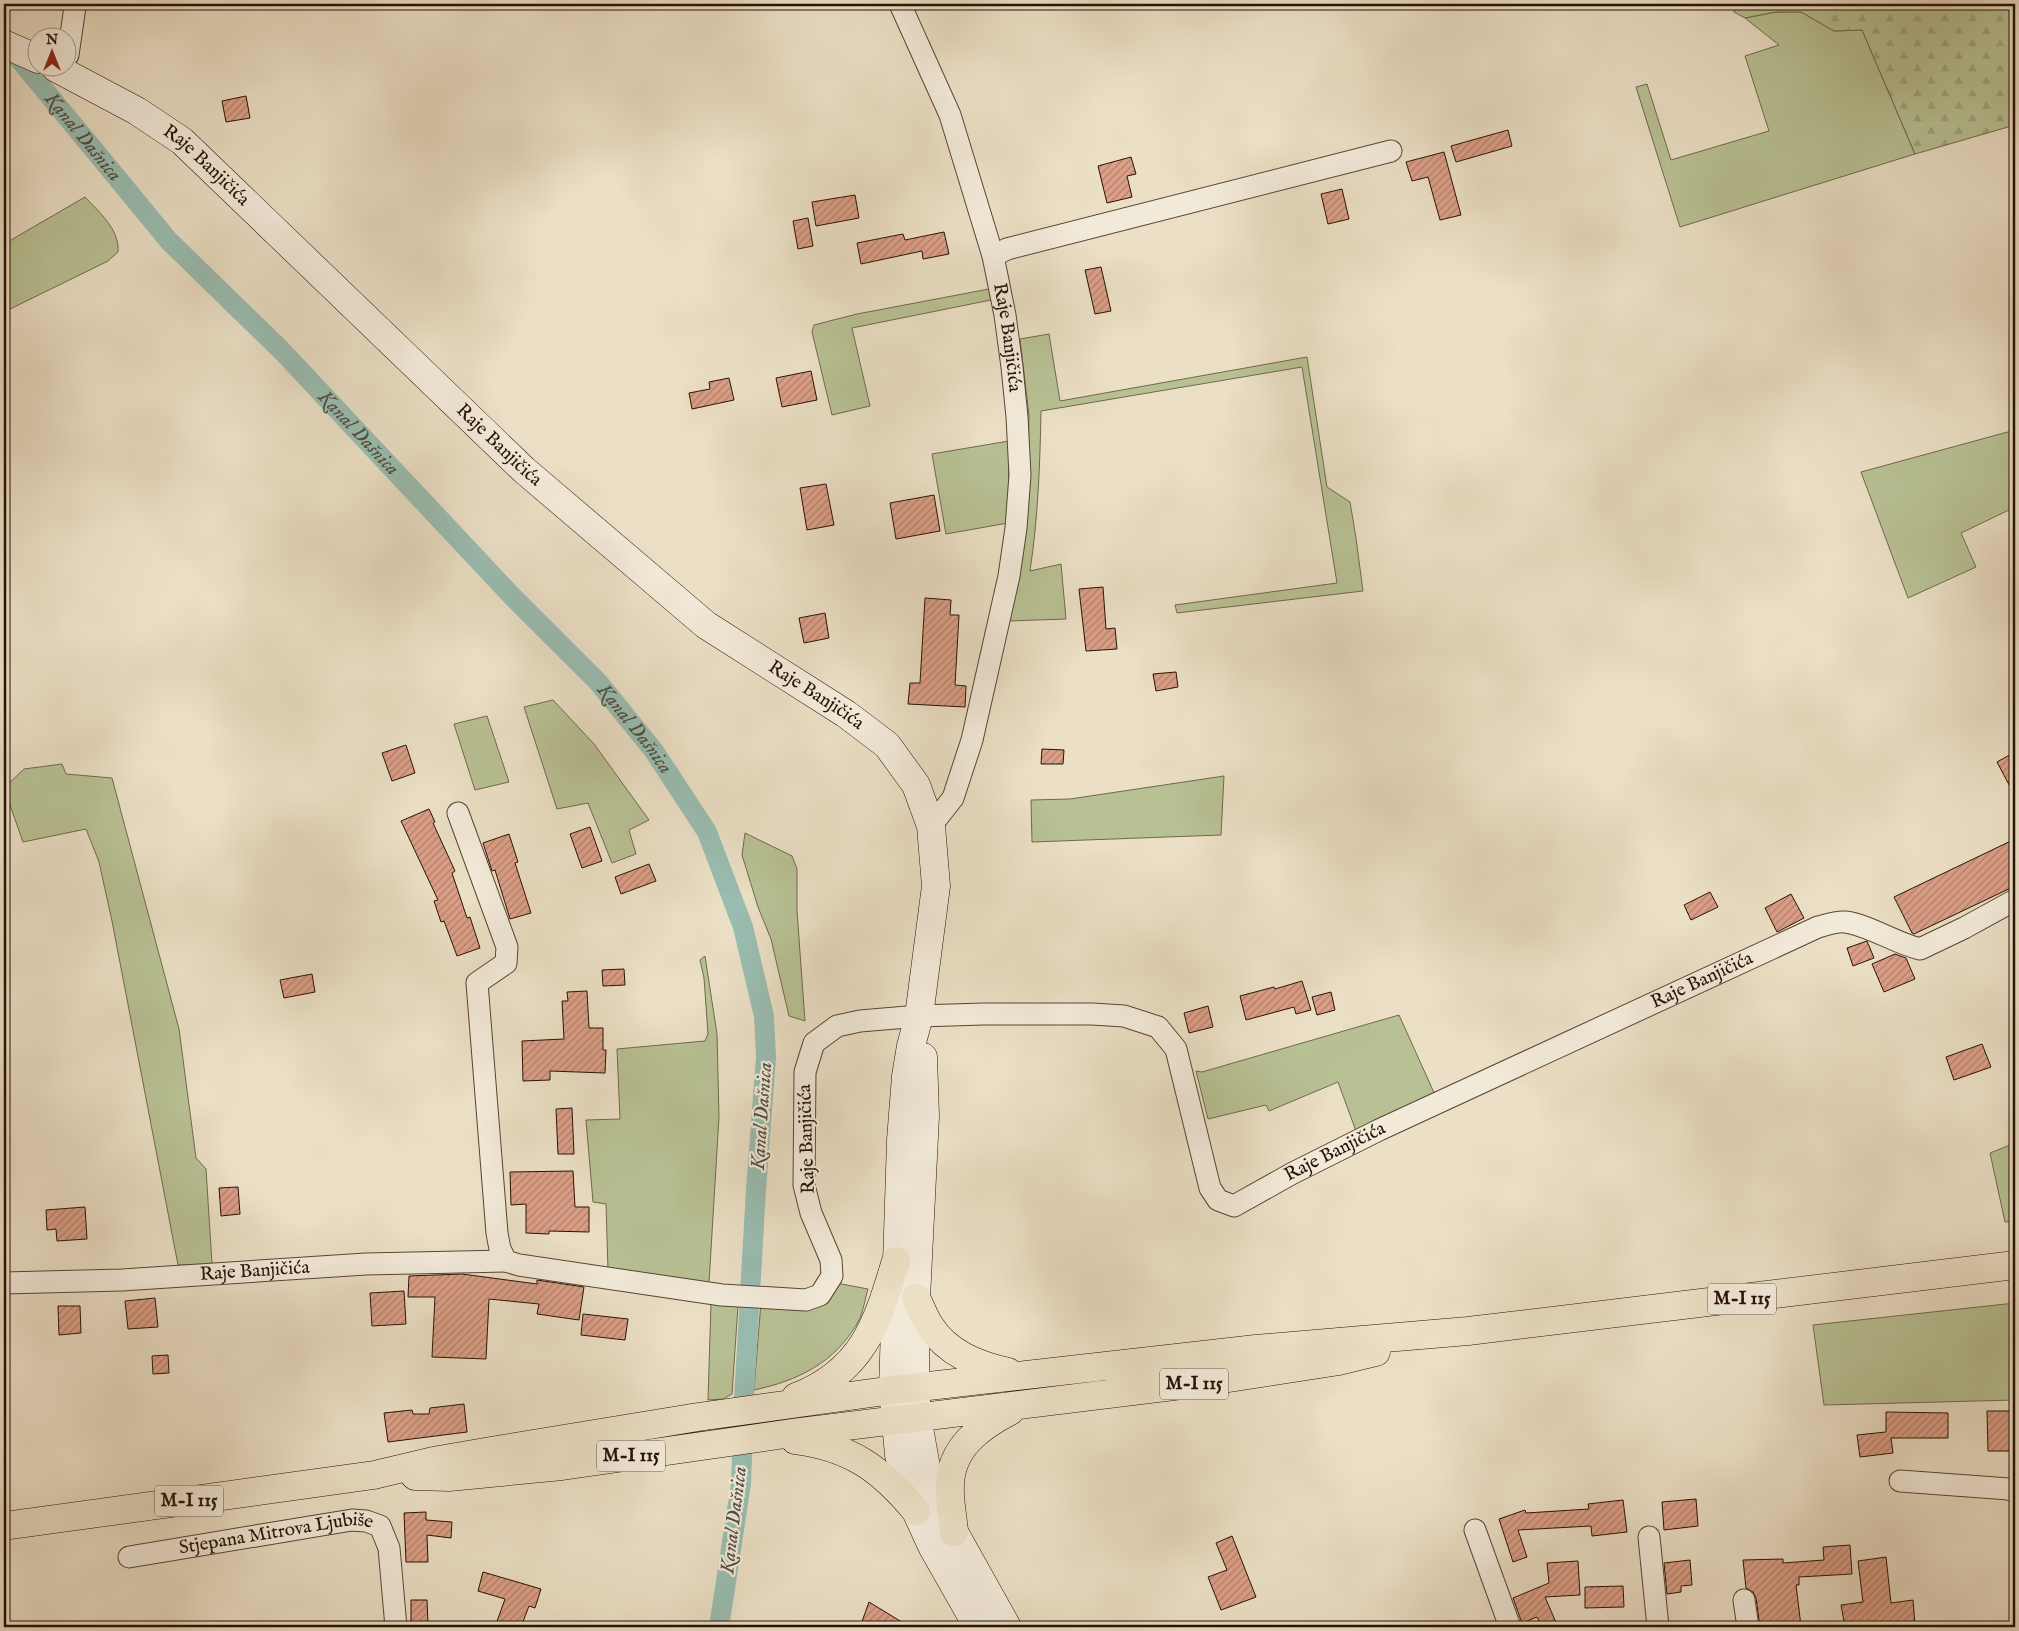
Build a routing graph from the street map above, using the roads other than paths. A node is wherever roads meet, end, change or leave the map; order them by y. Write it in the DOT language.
graph roads {
  1 [pos="900,4"];
  2 [pos="76,5"];
  3 [pos="71,28"];
  4 [pos="4,44"];
  5 [pos="28,55"];
  6 [pos="78,74"];
  7 [pos="1391,151"];
  8 [pos="993,256"];
  9 [pos="458,813"];
  10 [pos="931,826"];
  11 [pos="2015,900"];
  12 [pos="920,1016"];
  13 [pos="506,1261"];
  14 [pos="896,1261"];
  15 [pos="2015,1265"];
  16 [pos="4,1283"];
  17 [pos="916,1298"];
  18 [pos="1468,1331"];
  19 [pos="1021,1375"];
  20 [pos="904,1389"];
  21 [pos="1020,1406"];
  22 [pos="761,1409"];
  23 [pos="906,1418"];
  24 [pos="767,1436"];
  25 [pos="374,1476"];
  26 [pos="1900,1481"];
  27 [pos="2015,1492"];
  28 [pos="916,1511"];
  29 [pos="4,1526"];
  30 [pos="1476,1530"];
  31 [pos="954,1532"];
  32 [pos="1648,1537"];
  33 [pos="129,1557"];
  34 [pos="1744,1600"];
  35 [pos="396,1627"];
  36 [pos="978,1627"];
  37 [pos="1007,1627"];
  38 [pos="1510,1627"];
  39 [pos="1658,1627"];
  40 [pos="1748,1627"];
  1 -- 8 [label="street, Raje Banjičića"];
  2 -- 3 [label="street"];
  4 -- 5 [label="main road"];
  6 -- 10 [label="main road, Raje Banjičića"];
  7 -- 8 [label="street"];
  8 -- 10 [label="street, Raje Banjičića"];
  9 -- 13 [label="street"];
  10 -- 12 [label="main road, Raje Banjičića"];
  11 -- 12 [label="street, Raje Banjičića"];
  12 -- 13 [label="street, Raje Banjičića"];
  12 -- 14 [label="main road"];
  12 -- 17 [label="main road"];
  13 -- 16 [label="street, Raje Banjičića"];
  14 -- 20 [label="main road"];
  14 -- 22 [label="main road"];
  15 -- 18 [label="main road, M-I 115"];
  17 -- 19 [label="main road"];
  17 -- 20 [label="main road"];
  18 -- 19 [label="main road, M-I 115"];
  18 -- 21 [label="main road, M-I 115"];
  19 -- 20 [label="main road, M-I 115"];
  20 -- 22 [label="main road, M-I 115"];
  20 -- 23 [label="main road"];
  21 -- 23 [label="main road, M-I 115"];
  21 -- 31 [label="main road"];
  22 -- 25 [label="main road, M-I 115"];
  23 -- 24 [label="main road, M-I 115"];
  23 -- 28 [label="main road"];
  23 -- 31 [label="main road"];
  24 -- 25 [label="main road, M-I 115"];
  24 -- 28 [label="main road"];
  25 -- 29 [label="main road, M-I 115"];
  26 -- 27 [label="street"];
  28 -- 36 [label="main road"];
  30 -- 38 [label="street"];
  31 -- 37 [label="main road"];
  32 -- 39 [label="street"];
  33 -- 35 [label="street, Stjepana Mitrova Ljubiše"];
  34 -- 40 [label="street"];
}
